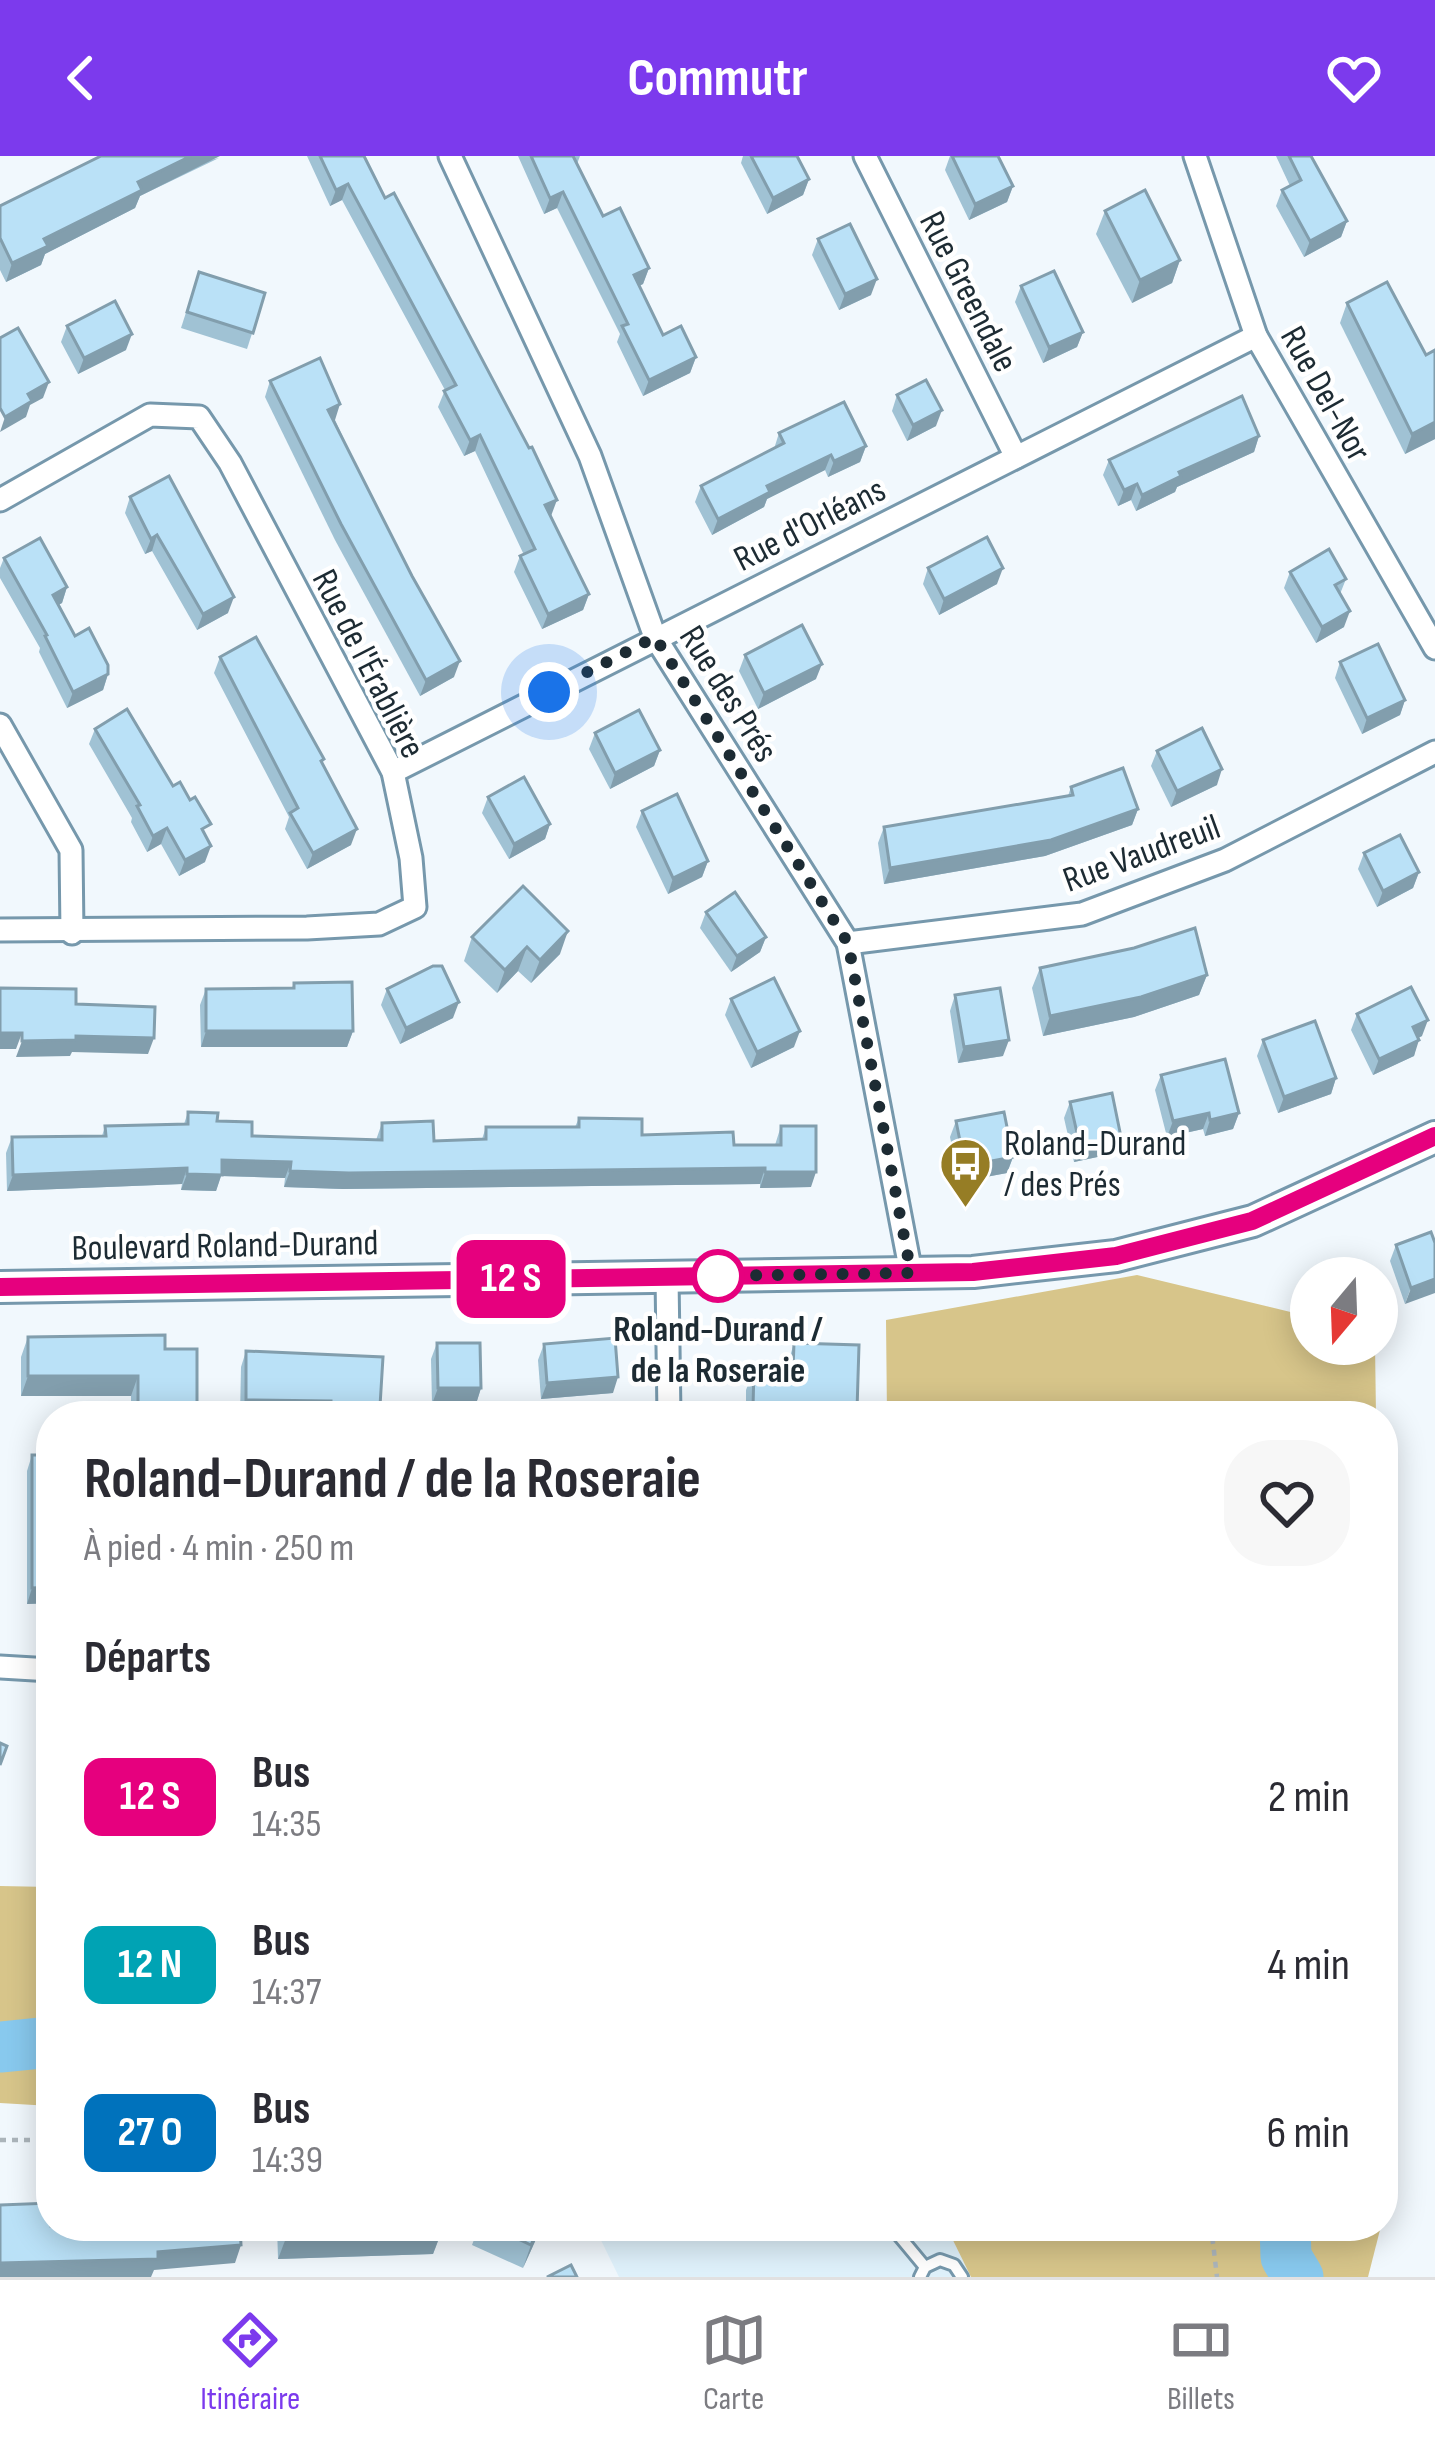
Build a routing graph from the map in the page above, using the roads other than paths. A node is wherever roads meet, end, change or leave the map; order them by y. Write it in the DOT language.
graph roads {
  1 [pos="450,156"];
  2 [pos="865,156"];
  3 [pos="1195,156"];
  4 [pos="1256,336"];
  5 [pos="1016,457"];
  6 [pos="0,500"];
  7 [pos="655,637"];
  8 [pos="1435,648"];
  9 [pos="0,725"];
  10 [pos="1435,752"];
  11 [pos="393,772"];
  12 [pos="0,931"];
  13 [pos="72,933"];
  14 [pos="848,943"];
  15 [pos="1435,1136"];
  16 [pos="911,1273"];
  17 [pos="667,1277"];
  18 [pos="0,1286"];
  19 [pos="669,1401"];
  20 [pos="0,1666"];
  21 [pos="36,1669"];
  22 [pos="901,2241"];
  23 [pos="922,2272"];
  24 [pos="962,2277"];
  1 -- 7 [label="street, Rue des Prés"];
  2 -- 5 [label="street, Rue Greendale"];
  3 -- 4 [label="street, Rue Del-Nor"];
  4 -- 5 [label="street, Rue d'Orléans"];
  4 -- 8 [label="street, Rue Del-Nor"];
  5 -- 7 [label="street, Rue d'Orléans"];
  6 -- 11 [label="street, Rue de l'Érablière"];
  7 -- 11 [label="street, Rue d'Orléans"];
  7 -- 14 [label="street, Rue des Prés"];
  9 -- 13 [label="street"];
  10 -- 14 [label="street, Rue Vaudreuil"];
  11 -- 13 [label="street, Rue de l'Érablière"];
  12 -- 13 [label="street, Rue de l'Érablière"];
  14 -- 16 [label="street, Rue des Prés"];
  15 -- 16 [label="street, Boulevard Roland-Durand"];
  16 -- 17 [label="street, Boulevard Roland-Durand"];
  17 -- 18 [label="street, Boulevard Roland-Durand"];
  17 -- 19 [label="street"];
  20 -- 21 [label="street"];
  22 -- 23 [label="lane"];
  23 -- 24 [label="lane"];
}
